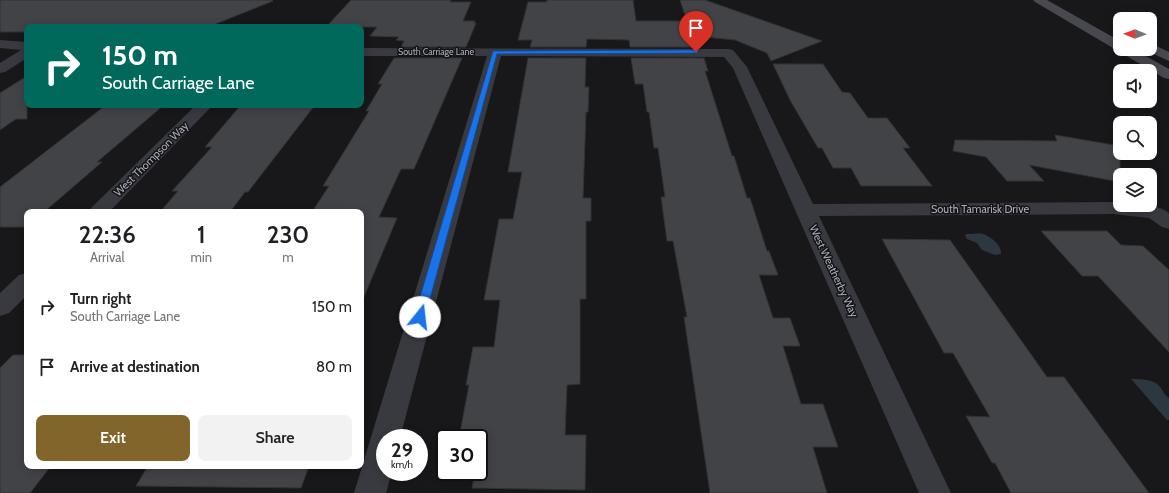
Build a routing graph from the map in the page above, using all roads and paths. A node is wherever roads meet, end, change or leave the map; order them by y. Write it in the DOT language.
graph roads {
  1 [pos="1039,0"];
  2 [pos="1113,43"];
  3 [pos="0,44"];
  4 [pos="24,46"];
  5 [pos="1157,51"];
  6 [pos="364,52"];
  7 [pos="495,52"];
  8 [pos="728,53"];
  9 [pos="24,54"];
  10 [pos="1136,56"];
  11 [pos="1169,57"];
  12 [pos="0,68"];
  13 [pos="1169,76"];
  14 [pos="202,108"];
  15 [pos="100,209"];
  16 [pos="806,210"];
  17 [pos="1162,218"];
  18 [pos="24,284"];
  19 [pos="0,307"];
  20 [pos="388,429"];
  21 [pos="376,471"];
  22 [pos="370,493"];
  23 [pos="935,493"];
  1 -- 2 [label="main road"];
  3 -- 4 [label="street"];
  5 -- 11 [label="main road"];
  6 -- 7 [label="street, South Carriage Lane"];
  7 -- 8 [label="street, South Carriage Lane"];
  7 -- 20 [label="street"];
  8 -- 16 [label="street, West Weatherby Way"];
  9 -- 12 [label="street"];
  10 -- 13 [label="main road"];
  14 -- 15 [label="street, West Thompson Way"];
  16 -- 17 [label="street, South Tamarisk Drive"];
  16 -- 23 [label="street, West Weatherby Way"];
  18 -- 19 [label="street"];
  21 -- 22 [label="street"];
}
